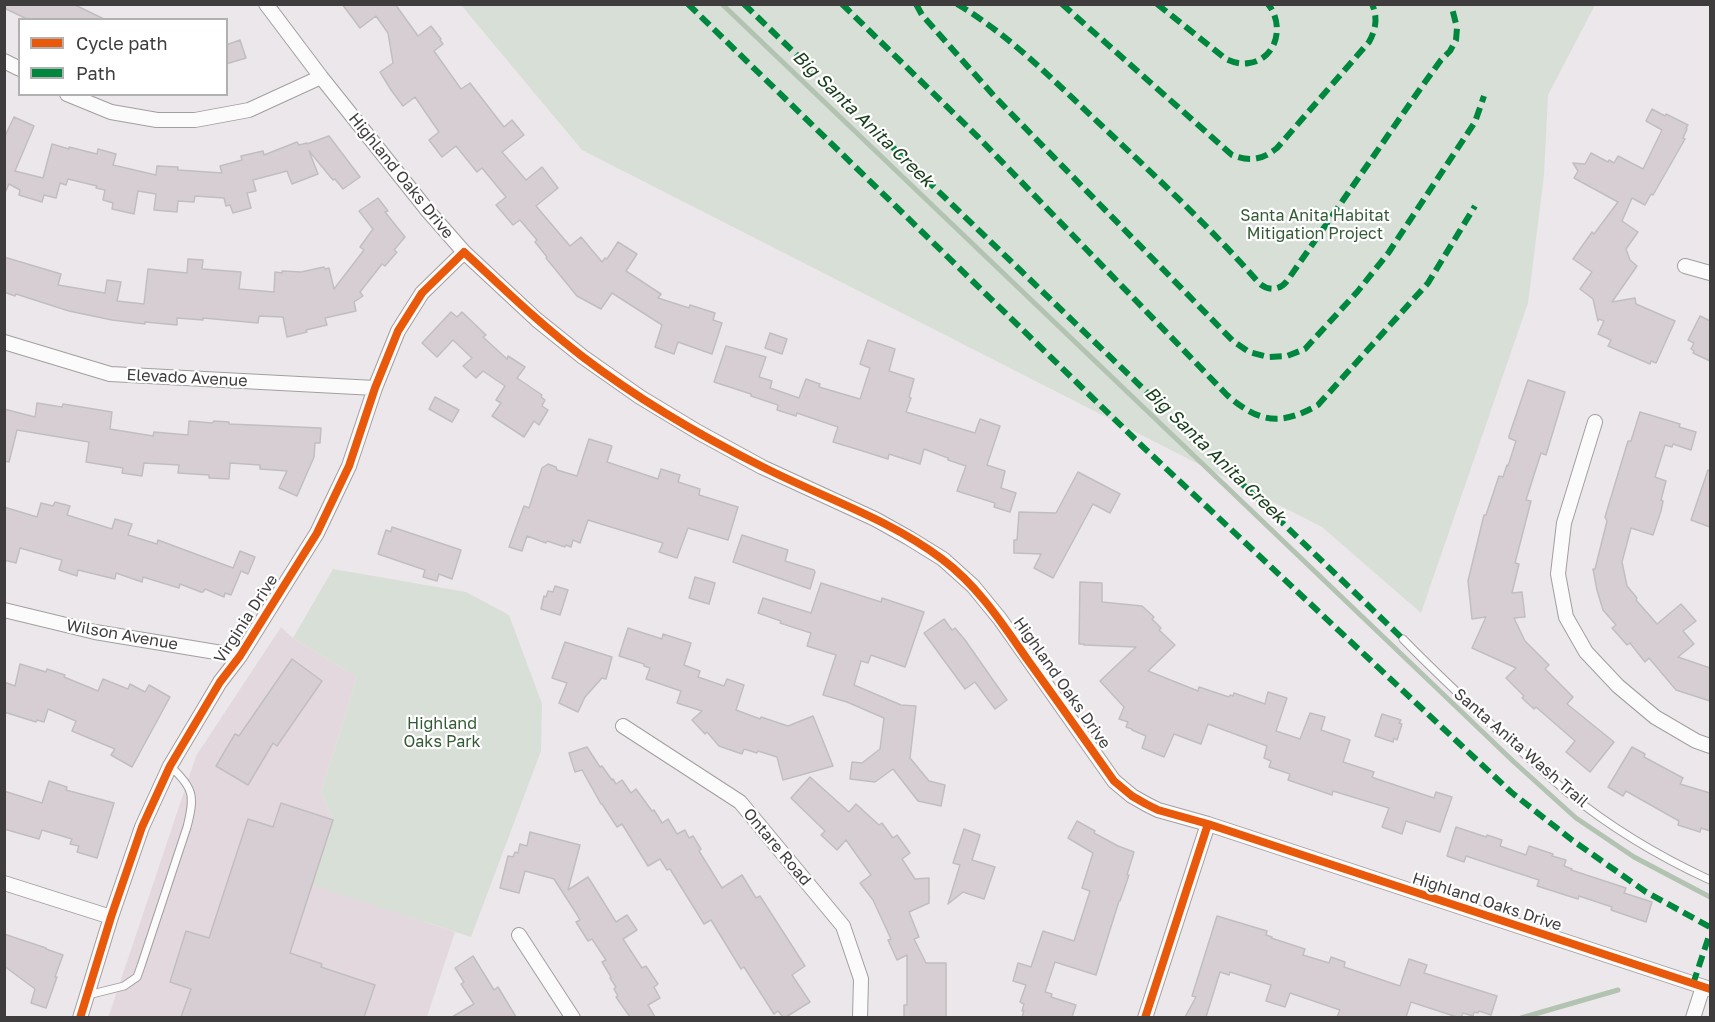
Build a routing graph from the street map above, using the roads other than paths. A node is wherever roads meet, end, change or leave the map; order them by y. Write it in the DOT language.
graph roads {
  1 [pos="266,4"];
  2 [pos="4,61"];
  3 [pos="18,68"];
  4 [pos="321,77"];
  5 [pos="72,96"];
  6 [pos="464,252"];
  7 [pos="1685,266"];
  8 [pos="1710,273"];
  9 [pos="4,342"];
  10 [pos="375,388"];
  11 [pos="1595,422"];
  12 [pos="4,610"];
  13 [pos="1403,639"];
  14 [pos="240,656"];
  15 [pos="623,726"];
  16 [pos="1710,746"];
  17 [pos="170,766"];
  18 [pos="1208,824"];
  19 [pos="1710,880"];
  20 [pos="4,883"];
  21 [pos="111,917"];
  22 [pos="519,934"];
  23 [pos="1707,988"];
  24 [pos="88,995"];
  25 [pos="80,1017"];
  26 [pos="573,1017"];
  27 [pos="860,1017"];
  28 [pos="1145,1017"];
  29 [pos="1693,1017"];
  1 -- 4 [label="street, Highland Oaks Drive"];
  2 -- 3 [label="street"];
  4 -- 5 [label="street"];
  4 -- 6 [label="street, Highland Oaks Drive"];
  6 -- 10 [label="street, Virginia Drive"];
  6 -- 18 [label="street, Highland Oaks Drive"];
  7 -- 8 [label="street"];
  9 -- 10 [label="street, Elevado Avenue"];
  10 -- 14 [label="street, Virginia Drive"];
  11 -- 16 [label="street"];
  12 -- 14 [label="street, Wilson Avenue"];
  13 -- 19 [label="lane, Santa Anita Wash Trail"];
  14 -- 17 [label="street, Virginia Drive"];
  15 -- 27 [label="street, Ontare Road"];
  17 -- 21 [label="street, Virginia Drive"];
  17 -- 24 [label="lane"];
  18 -- 23 [label="street, Highland Oaks Drive"];
  18 -- 28 [label="street"];
  20 -- 21 [label="street"];
  21 -- 24 [label="street, Virginia Drive"];
  22 -- 26 [label="street"];
  23 -- 29 [label="street"];
  24 -- 25 [label="street, Virginia Drive"];
}
